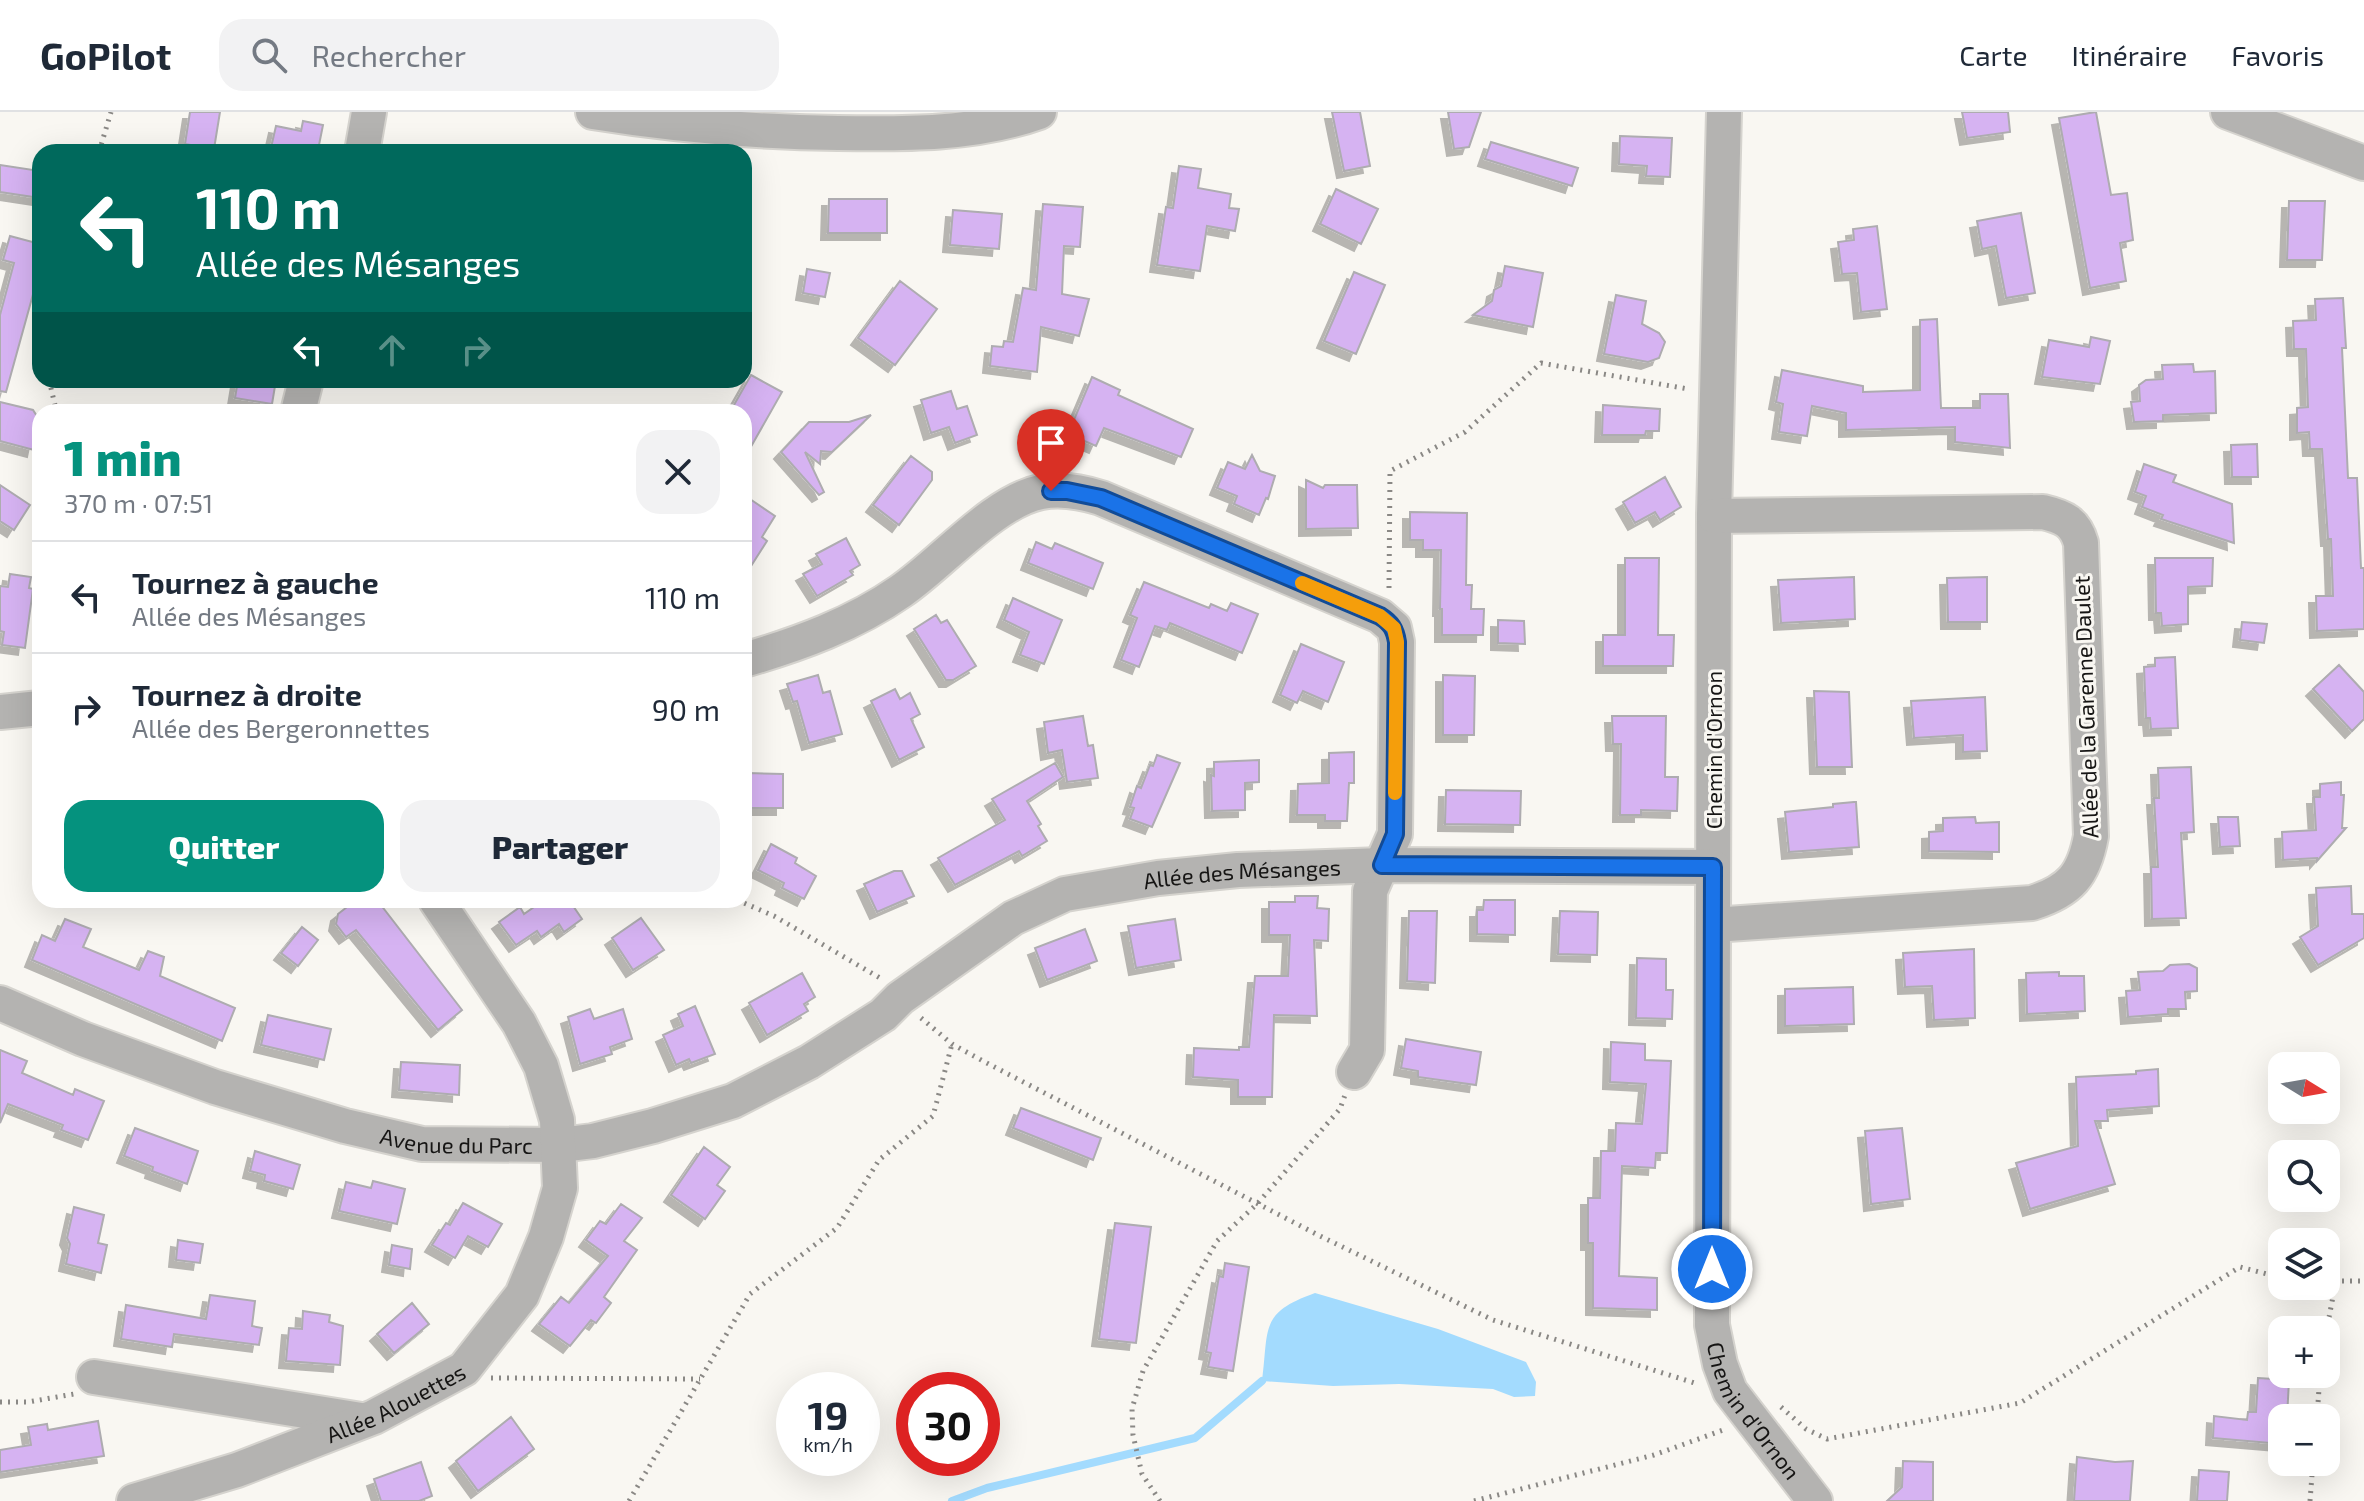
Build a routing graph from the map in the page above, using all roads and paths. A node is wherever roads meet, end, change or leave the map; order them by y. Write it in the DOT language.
graph roads {
  1 [pos="111,112"];
  2 [pos="369,112"];
  3 [pos="593,112"];
  4 [pos="1039,112"];
  5 [pos="1724,112"];
  6 [pos="2228,112"];
  7 [pos="101,144"];
  8 [pos="363,144"];
  9 [pos="2364,163"];
  10 [pos="1717,394"];
  11 [pos="1714,516"];
  12 [pos="1388,621"];
  13 [pos="752,658"];
  14 [pos="32,709"];
  15 [pos="0,712"];
  16 [pos="1382,865"];
  17 [pos="1713,867"];
  18 [pos="752,906"];
  19 [pos="441,908"];
  20 [pos="1713,925"];
  21 [pos="900,998"];
  22 [pos="0,1003"];
  23 [pos="952,1044"];
  24 [pos="1354,1072"];
  25 [pos="560,1145"];
  26 [pos="1257,1204"];
  27 [pos="2268,1274"];
  28 [pos="2340,1281"];
  29 [pos="2364,1281"];
  30 [pos="464,1369"];
  31 [pos="700,1379"];
  32 [pos="87,1385"];
  33 [pos="1730,1391"];
  34 [pos="0,1402"];
  35 [pos="1764,1411"];
  36 [pos="361,1420"];
  37 [pos="2312,1476"];
  38 [pos="134,1501"];
  39 [pos="629,1501"];
  40 [pos="1160,1501"];
  41 [pos="1474,1501"];
  42 [pos="1815,1501"];
  43 [pos="2310,1501"];
  1 -- 7 [label="path"];
  2 -- 8 [label="street"];
  3 -- 4 [label="street"];
  5 -- 10 [label="street, Chemin d'Ornon"];
  6 -- 9 [label="street"];
  10 -- 11 [label="street, Chemin d'Ornon"];
  10 -- 12 [label="path"];
  11 -- 17 [label="street, Chemin d'Ornon"];
  11 -- 20 [label="street, Allée de la Garenne Daulet"];
  12 -- 13 [label="street"];
  12 -- 16 [label="street"];
  14 -- 15 [label="street"];
  16 -- 17 [label="street, Allée des Mésanges"];
  16 -- 21 [label="street, Allée des Mésanges"];
  16 -- 24 [label="street"];
  17 -- 20 [label="street, Chemin d'Ornon"];
  18 -- 21 [label="path"];
  19 -- 25 [label="street, Allée Alouettes"];
  20 -- 33 [label="street, Chemin d'Ornon"];
  21 -- 23 [label="path"];
  21 -- 25 [label="street, Avenue du Parc"];
  22 -- 25 [label="street, Avenue du Parc"];
  23 -- 26 [label="path"];
  23 -- 31 [label="path"];
  24 -- 26 [label="path"];
  25 -- 30 [label="street, Allée Alouettes"];
  26 -- 33 [label="path"];
  26 -- 40 [label="path"];
  27 -- 35 [label="path"];
  28 -- 29 [label="path"];
  30 -- 31 [label="path"];
  30 -- 36 [label="street, Allée Alouettes"];
  31 -- 39 [label="path"];
  32 -- 34 [label="path"];
  32 -- 36 [label="street"];
  33 -- 35 [label="street, Chemin d'Ornon"];
  35 -- 41 [label="path"];
  35 -- 42 [label="street, Chemin d'Ornon"];
  36 -- 38 [label="street, Allée Alouettes"];
  37 -- 43 [label="path"];
}
